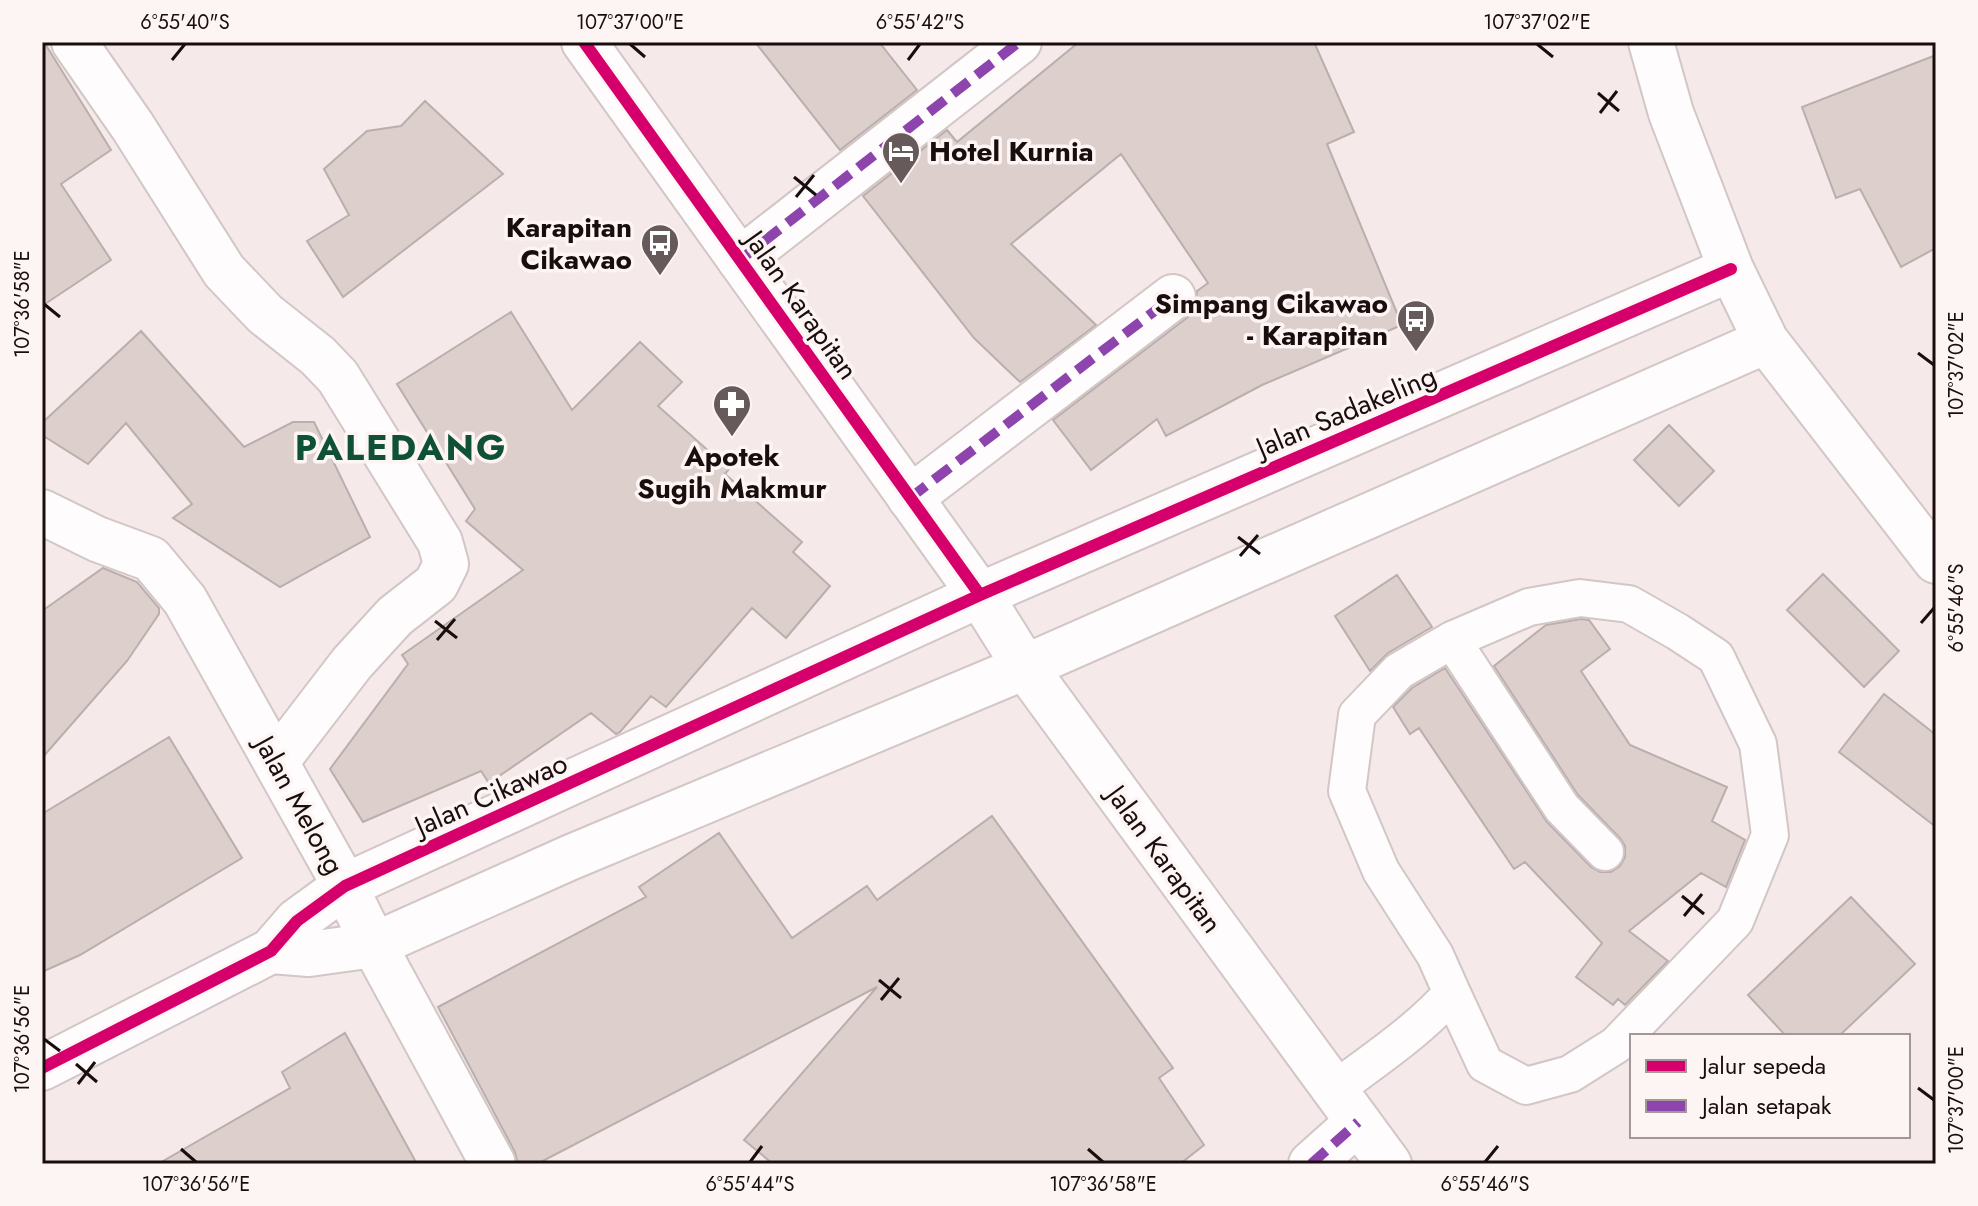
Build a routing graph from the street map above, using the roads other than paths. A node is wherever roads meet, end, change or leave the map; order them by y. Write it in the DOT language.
graph roads {
  1 [pos="74,42"];
  2 [pos="584,42"];
  3 [pos="1019,42"];
  4 [pos="1651,42"];
  5 [pos="740,260"];
  6 [pos="1731,269"];
  7 [pos="1173,297"];
  8 [pos="1766,341"];
  9 [pos="910,498"];
  10 [pos="42,512"];
  11 [pos="1936,561"];
  12 [pos="980,595"];
  13 [pos="1452,640"];
  14 [pos="1025,667"];
  15 [pos="276,762"];
  16 [pos="1605,852"];
  17 [pos="345,886"];
  18 [pos="374,945"];
  19 [pos="271,951"];
  20 [pos="1452,993"];
  21 [pos="42,1068"];
  22 [pos="1346,1106"];
  23 [pos="493,1164"];
  24 [pos="1311,1164"];
  25 [pos="1389,1164"];
  1 -- 15 [label="street"];
  2 -- 5 [label="street, Jalan Karapitan"];
  3 -- 5 [label="street"];
  4 -- 6 [label="street"];
  5 -- 9 [label="street, Jalan Karapitan"];
  6 -- 8 [label="street"];
  6 -- 12 [label="street, Jalan Sadakeling"];
  7 -- 9 [label="street"];
  8 -- 11 [label="street"];
  8 -- 14 [label="street"];
  9 -- 12 [label="street, Jalan Karapitan"];
  10 -- 15 [label="street, Jalan Melong"];
  12 -- 14 [label="street, Jalan Karapitan"];
  12 -- 17 [label="street, Jalan Cikawao"];
  13 -- 16 [label="lane"];
  13 -- 20 [label="lane"];
  13 -- 20 [label="lane"];
  14 -- 18 [label="street"];
  14 -- 22 [label="street, Jalan Karapitan"];
  15 -- 17 [label="street, Jalan Melong"];
  17 -- 18 [label="street, Jalan Melong"];
  17 -- 19 [label="street, Jalan Cikawao"];
  18 -- 19 [label="street"];
  18 -- 23 [label="street, Jalan Melong"];
  19 -- 21 [label="street, Jalan Cikawao"];
  20 -- 22 [label="lane"];
  22 -- 24 [label="street"];
  22 -- 25 [label="street, Jalan Karapitan"];
}
